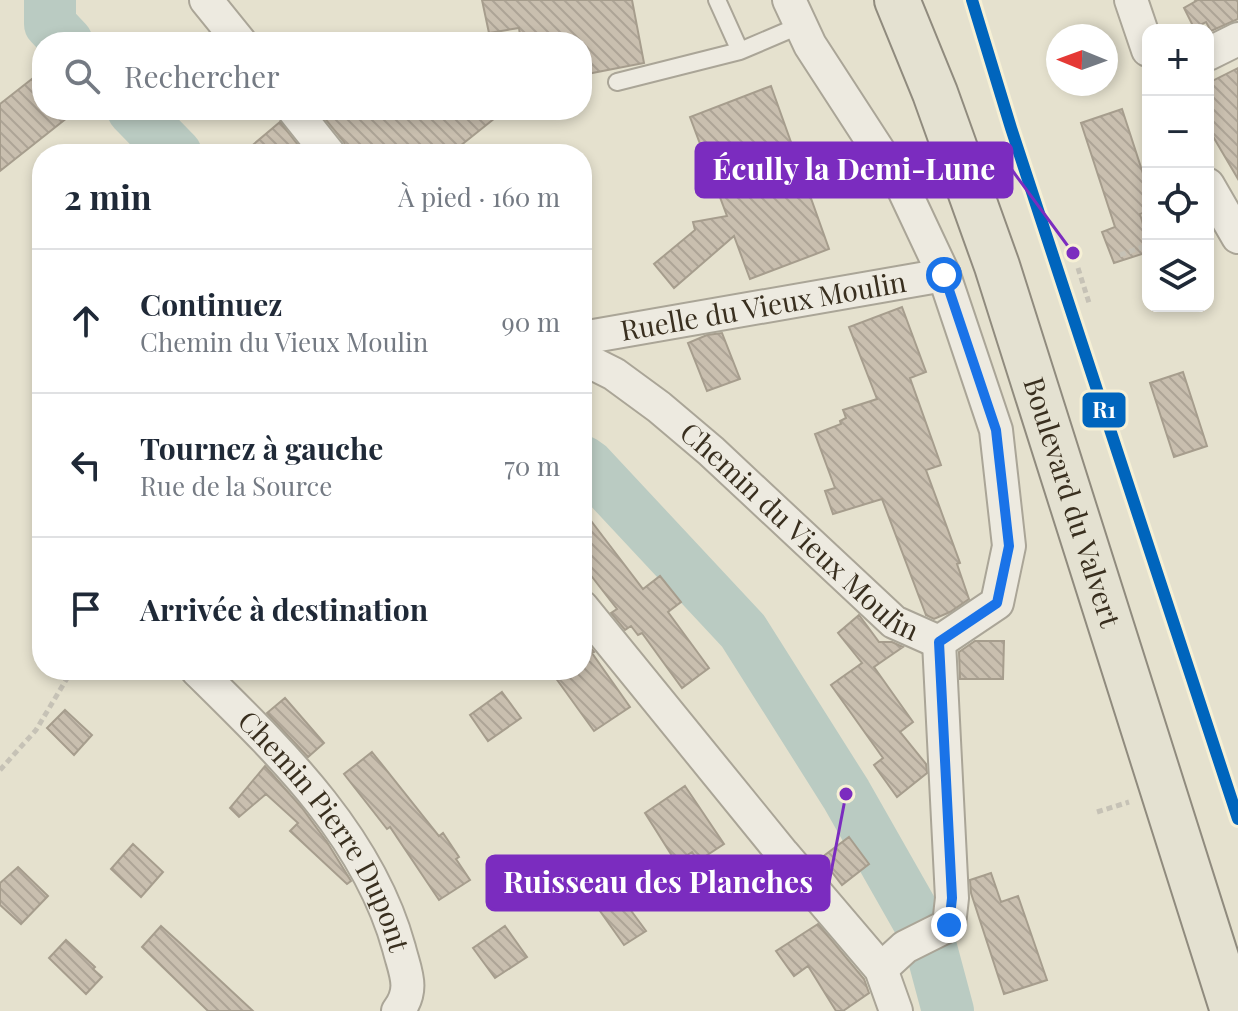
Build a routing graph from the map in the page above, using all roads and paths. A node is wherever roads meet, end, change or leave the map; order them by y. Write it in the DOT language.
graph roads {
  1 [pos="206,0"];
  2 [pos="717,0"];
  3 [pos="897,0"];
  4 [pos="1131,0"];
  5 [pos="795,12"];
  6 [pos="232,32"];
  7 [pos="1142,32"];
  8 [pos="1238,39"];
  9 [pos="740,51"];
  10 [pos="1214,51"];
  11 [pos="617,82"];
  12 [pos="302,120"];
  13 [pos="321,144"];
  14 [pos="1214,195"];
  15 [pos="1238,237"];
  16 [pos="1142,247"];
  17 [pos="1120,255"];
  18 [pos="1078,268"];
  19 [pos="944,275"];
  20 [pos="1090,306"];
  21 [pos="592,336"];
  22 [pos="592,363"];
  23 [pos="592,619"];
  24 [pos="939,642"];
  25 [pos="66,680"];
  26 [pos="207,680"];
  27 [pos="0,770"];
  28 [pos="1142,798"];
  29 [pos="1097,812"];
  30 [pos="881,969"];
  31 [pos="398,1011"];
  32 [pos="896,1011"];
  33 [pos="1233,1011"];
  1 -- 6 [label="street"];
  2 -- 9 [label="lane"];
  3 -- 33 [label="main road, Boulevard du Valvert"];
  4 -- 7 [label="street"];
  5 -- 9 [label="lane"];
  5 -- 19 [label="street, Chemin du Vieux Moulin"];
  8 -- 10 [label="street"];
  9 -- 11 [label="lane"];
  12 -- 13 [label="street"];
  14 -- 15 [label="street"];
  16 -- 17 [label="path"];
  18 -- 20 [label="path"];
  19 -- 21 [label="street, Ruelle du Vieux Moulin"];
  19 -- 24 [label="street, Chemin du Vieux Moulin"];
  22 -- 24 [label="street, Chemin du Vieux Moulin"];
  23 -- 30 [label="street"];
  24 -- 30 [label="street"];
  25 -- 27 [label="path"];
  26 -- 31 [label="street, Chemin Pierre Dupont"];
  28 -- 29 [label="path"];
  30 -- 32 [label="street"];
}
